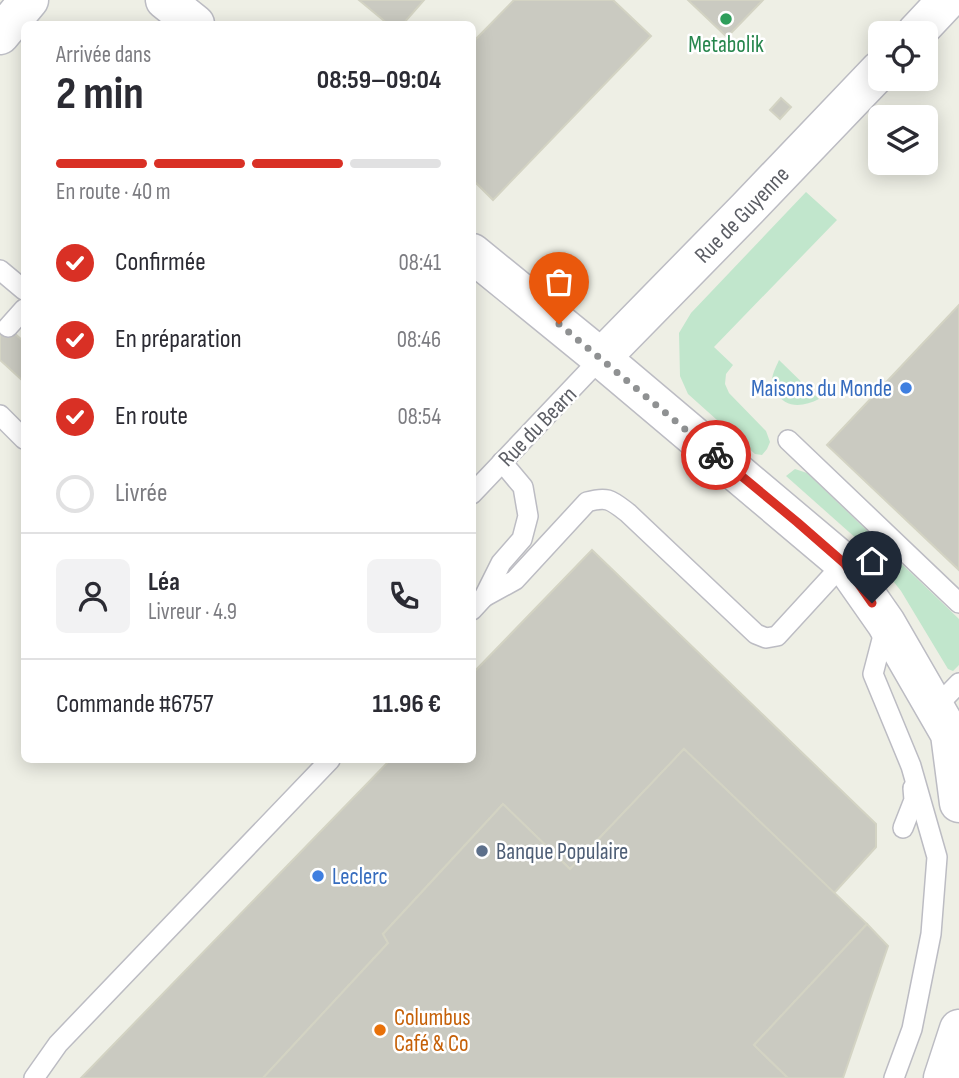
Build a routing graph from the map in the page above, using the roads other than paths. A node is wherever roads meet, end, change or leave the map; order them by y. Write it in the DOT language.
graph roads {
  1 [pos="29,0"];
  2 [pos="165,0"];
  3 [pos="947,0"];
  4 [pos="191,21"];
  5 [pos="927,21"];
  6 [pos="0,35"];
  7 [pos="868,83"];
  8 [pos="476,256"];
  9 [pos="0,270"];
  10 [pos="21,288"];
  11 [pos="21,312"];
  12 [pos="8,327"];
  13 [pos="601,358"];
  14 [pos="0,415"];
  15 [pos="21,436"];
  16 [pos="788,440"];
  17 [pos="502,462"];
  18 [pos="476,490"];
  19 [pos="844,563"];
  20 [pos="478,603"];
  21 [pos="959,603"];
  22 [pos="886,624"];
  23 [pos="947,696"];
  24 [pos="327,763"];
  25 [pos="911,766"];
  26 [pos="959,803"];
  27 [pos="903,828"];
  28 [pos="959,1029"];
  29 [pos="34,1078"];
  30 [pos="894,1078"];
  31 [pos="943,1078"];
  1 -- 6 [label="street"];
  2 -- 4 [label="street"];
  3 -- 5 [label="street"];
  7 -- 13 [label="street, Rue de Guyenne"];
  8 -- 13 [label="street"];
  9 -- 10 [label="lane"];
  11 -- 12 [label="lane"];
  13 -- 17 [label="lane, Rue du Bearn"];
  13 -- 19 [label="street"];
  14 -- 15 [label="lane"];
  16 -- 21 [label="lane"];
  17 -- 18 [label="lane, Rue du Bearn"];
  17 -- 20 [label="lane"];
  19 -- 20 [label="lane"];
  19 -- 22 [label="street"];
  22 -- 23 [label="street"];
  22 -- 25 [label="lane"];
  23 -- 26 [label="street"];
  24 -- 29 [label="lane"];
  25 -- 27 [label="lane"];
  25 -- 30 [label="lane"];
  28 -- 31 [label="street"];
}
